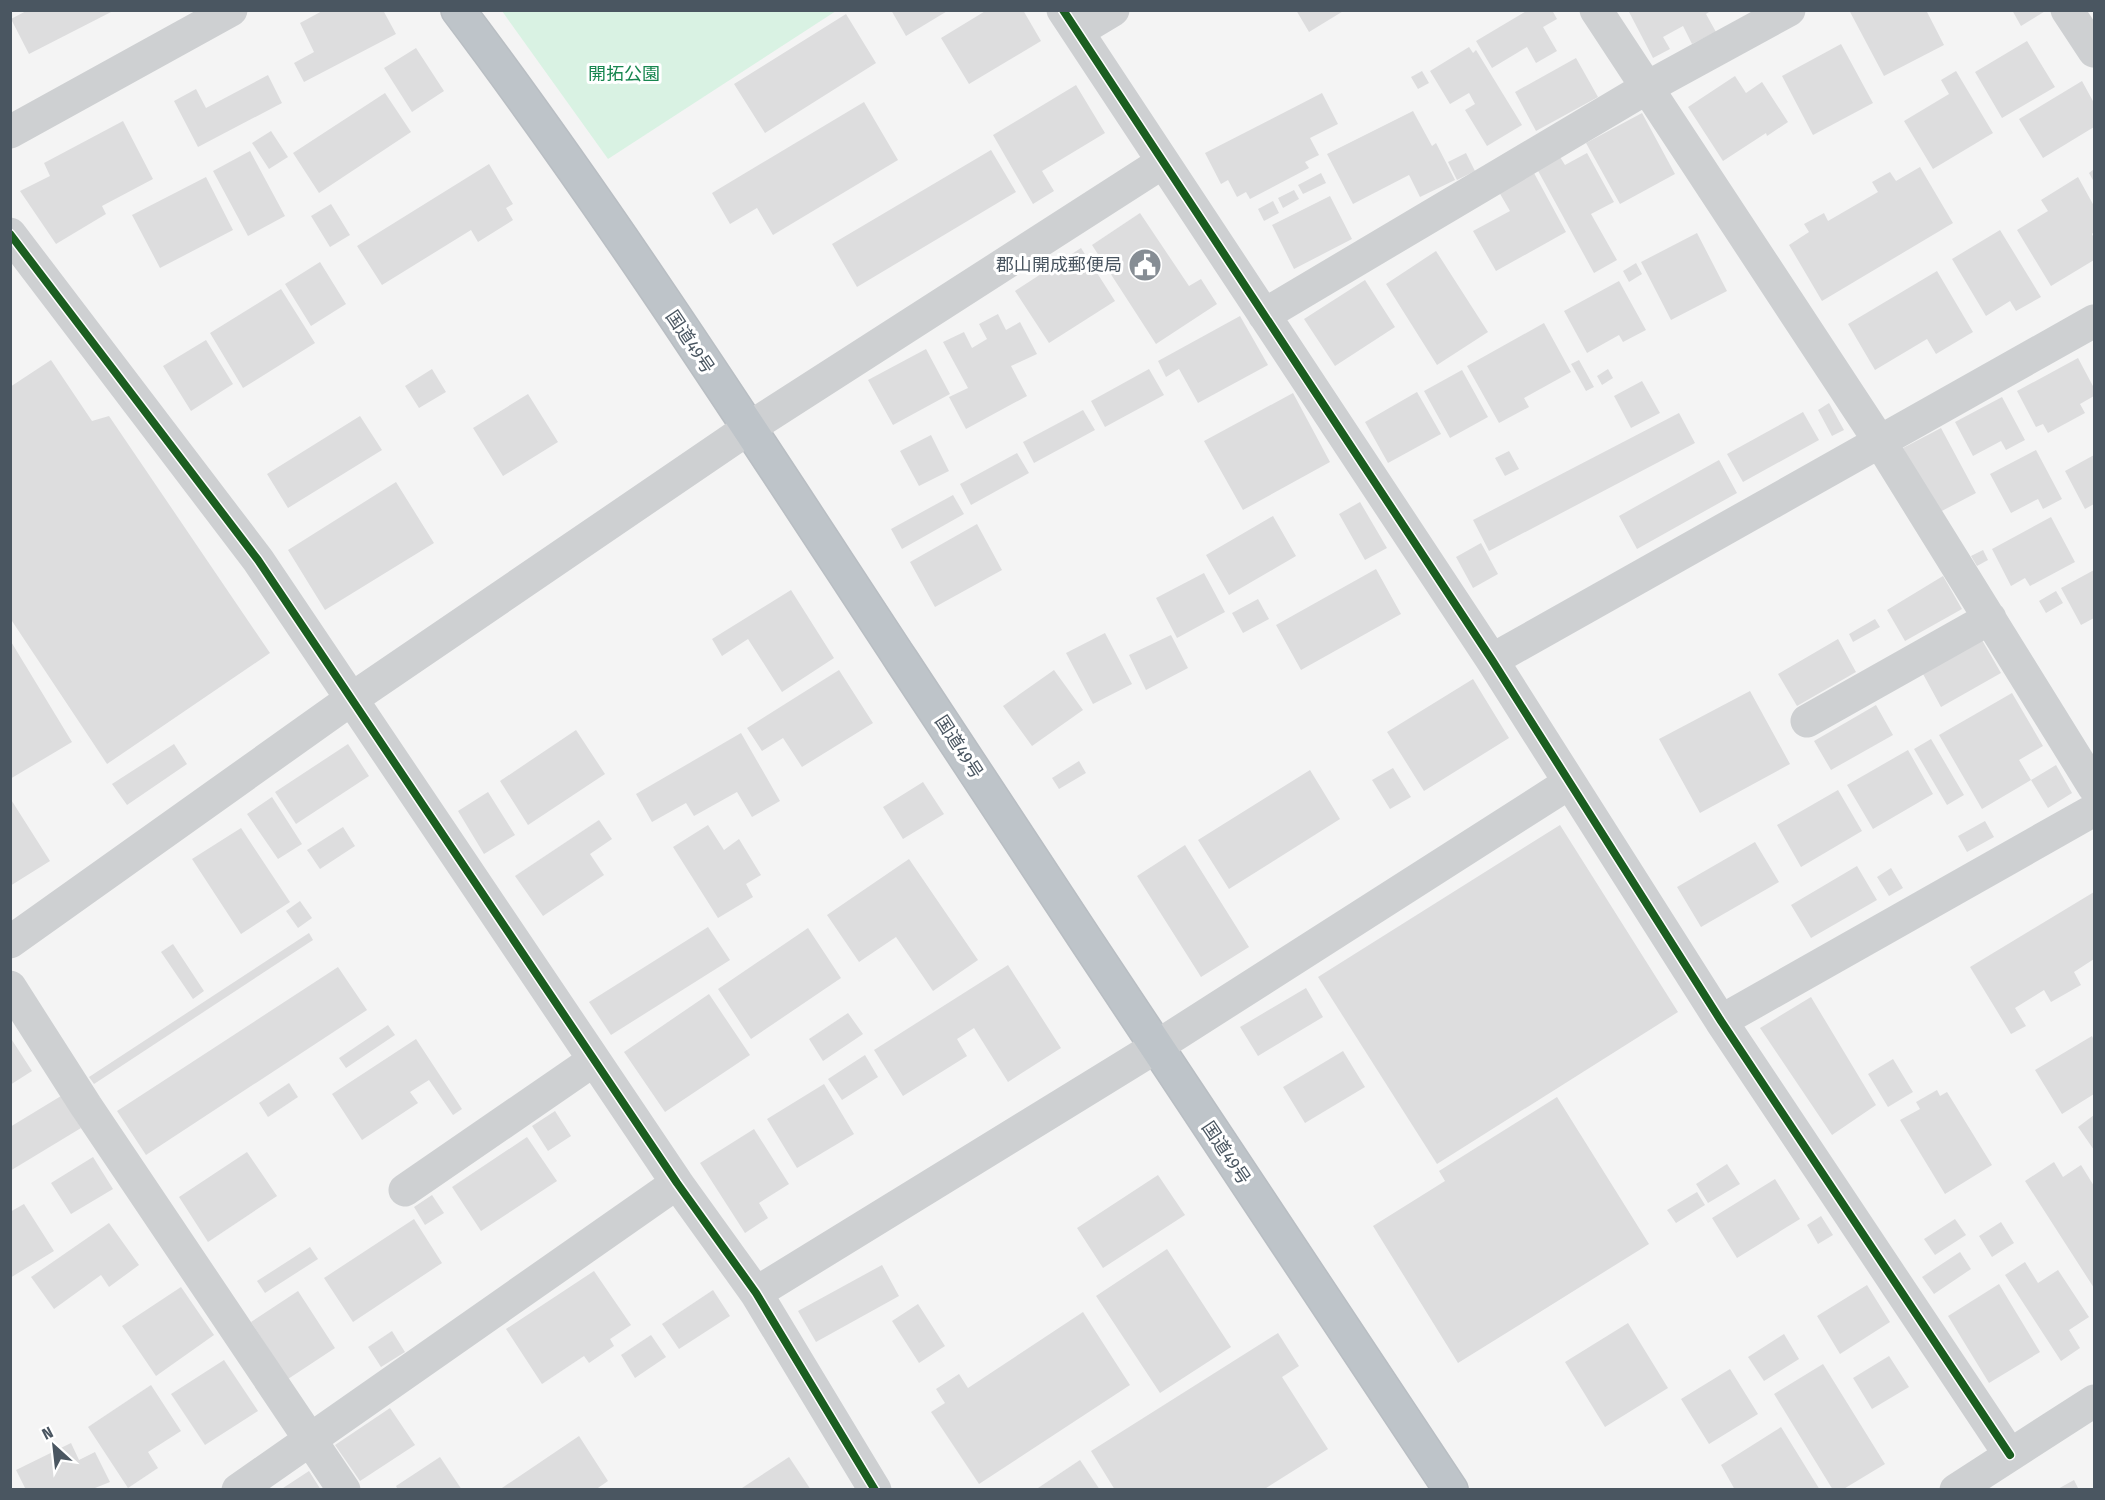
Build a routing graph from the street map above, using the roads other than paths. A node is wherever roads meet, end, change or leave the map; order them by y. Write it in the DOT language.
graph roads {
  1 [pos="231,10"];
  2 [pos="458,10"];
  3 [pos="1113,10"];
  4 [pos="1596,10"];
  5 [pos="1789,10"];
  6 [pos="2067,10"];
  7 [pos="1070,21"];
  8 [pos="2094,51"];
  9 [pos="1648,87"];
  10 [pos="10,132"];
  11 [pos="1163,162"];
  12 [pos="10,234"];
  13 [pos="1264,315"];
  14 [pos="2094,321"];
  15 [pos="749,428"];
  16 [pos="1880,442"];
  17 [pos="1990,618"];
  18 [pos="1492,660"];
  19 [pos="350,700"];
  20 [pos="1807,721"];
  21 [pos="1569,783"];
  22 [pos="2094,787"];
  23 [pos="2094,810"];
  24 [pos="10,942"];
  25 [pos="10,987"];
  26 [pos="1721,1021"];
  27 [pos="1156,1047"];
  28 [pos="594,1060"];
  29 [pos="677,1183"];
  30 [pos="405,1190"];
  31 [pos="756,1293"];
  32 [pos="2094,1401"];
  33 [pos="309,1439"];
  34 [pos="2010,1455"];
  35 [pos="238,1490"];
  36 [pos="344,1490"];
  37 [pos="875,1490"];
  38 [pos="1451,1490"];
  39 [pos="1956,1490"];
  1 -- 10 [label="street"];
  2 -- 15 [label="highway, 国道49号"];
  3 -- 7 [label="street"];
  4 -- 9 [label="street"];
  5 -- 9 [label="street"];
  6 -- 8 [label="street"];
  7 -- 11 [label="street"];
  9 -- 13 [label="street"];
  9 -- 16 [label="street"];
  11 -- 13 [label="street"];
  11 -- 15 [label="street"];
  12 -- 19 [label="street"];
  13 -- 18 [label="street"];
  14 -- 16 [label="street"];
  15 -- 19 [label="street"];
  15 -- 27 [label="highway, 国道49号"];
  16 -- 17 [label="street"];
  16 -- 18 [label="street"];
  17 -- 20 [label="street"];
  17 -- 22 [label="street"];
  18 -- 21 [label="street"];
  19 -- 24 [label="street"];
  19 -- 28 [label="street"];
  21 -- 26 [label="street"];
  21 -- 27 [label="street"];
  23 -- 26 [label="street"];
  25 -- 33 [label="street"];
  26 -- 34 [label="street"];
  27 -- 31 [label="street"];
  27 -- 38 [label="highway, 国道49号"];
  28 -- 29 [label="street"];
  28 -- 30 [label="street"];
  29 -- 31 [label="street"];
  29 -- 33 [label="street"];
  31 -- 37 [label="street"];
  32 -- 34 [label="street"];
  33 -- 35 [label="street"];
  33 -- 36 [label="street"];
  34 -- 39 [label="street"];
}
